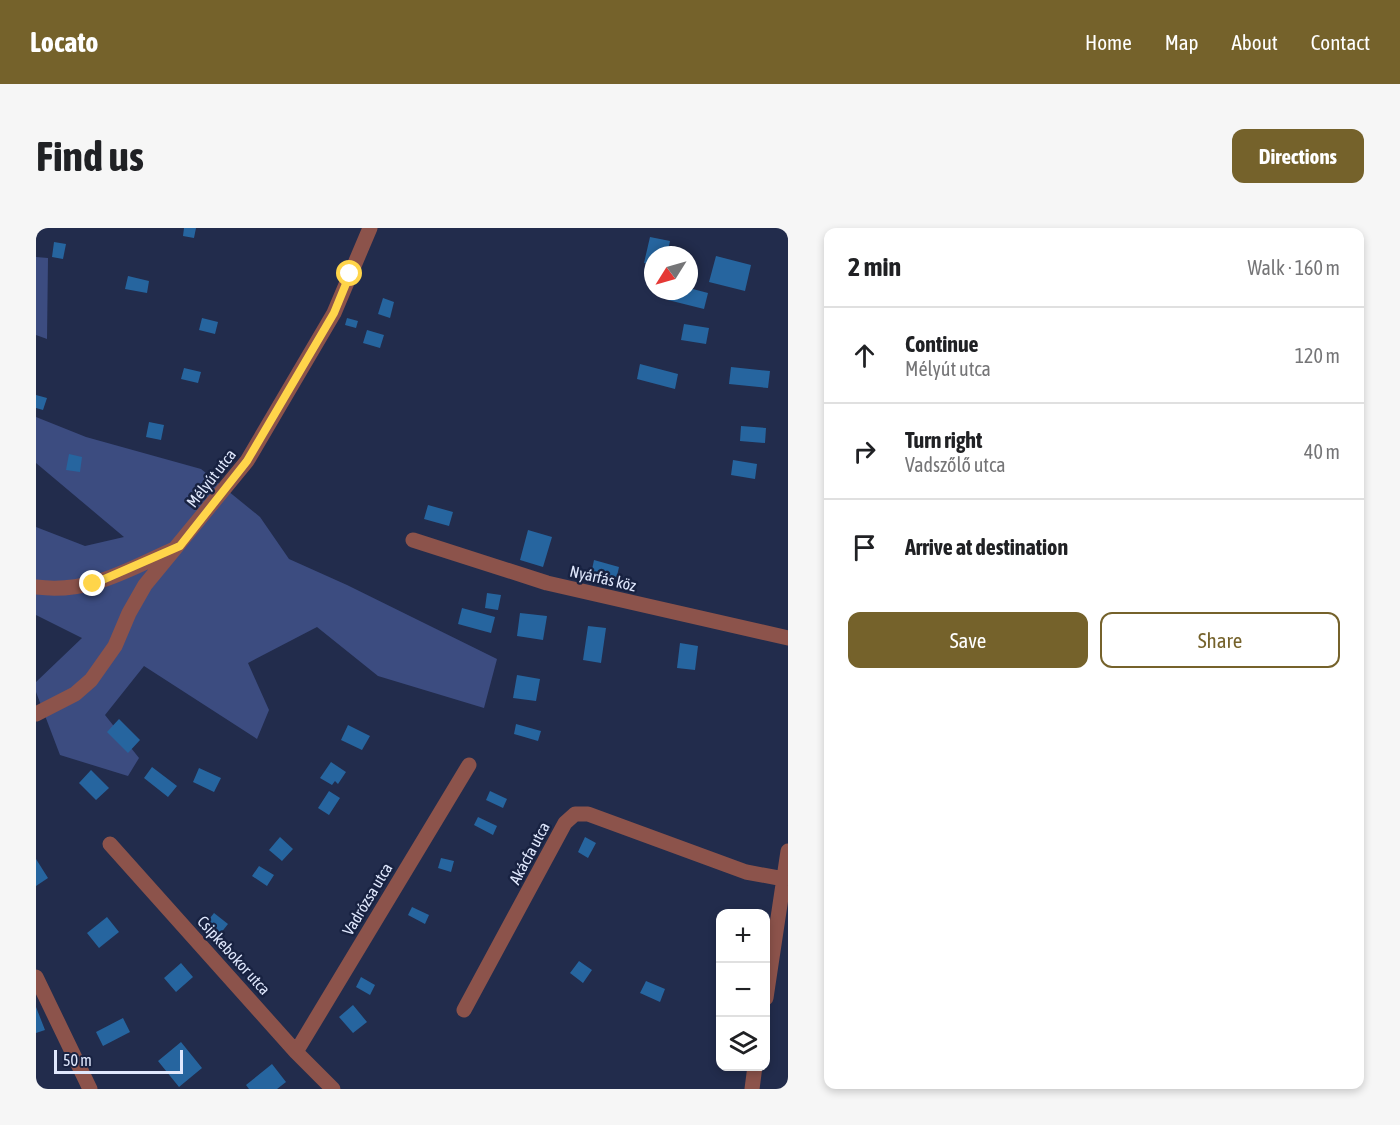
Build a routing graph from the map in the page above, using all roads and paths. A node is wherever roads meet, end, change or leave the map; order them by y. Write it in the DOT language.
graph roads {
  1 [pos="370,228"];
  2 [pos="413,540"];
  3 [pos="180,546"];
  4 [pos="36,587"];
  5 [pos="788,638"];
  6 [pos="36,714"];
  7 [pos="469,765"];
  8 [pos="110,844"];
  9 [pos="788,851"];
  10 [pos="784,879"];
  11 [pos="770,967"];
  12 [pos="36,977"];
  13 [pos="464,1010"];
  14 [pos="296,1052"];
  15 [pos="754,1071"];
  16 [pos="90,1089"];
  17 [pos="333,1089"];
  18 [pos="752,1089"];
  1 -- 3 [label="street, Mélyút utca"];
  2 -- 5 [label="street, Nyárfás köz"];
  3 -- 4 [label="street"];
  3 -- 6 [label="street, Mélyút utca"];
  7 -- 14 [label="street, Vadrózsa utca"];
  8 -- 14 [label="street, Csipkebokor utca"];
  9 -- 10 [label="street"];
  10 -- 11 [label="street"];
  10 -- 13 [label="street, Akácfa utca"];
  12 -- 16 [label="street"];
  14 -- 17 [label="street, Csipkebokor utca"];
  15 -- 18 [label="street"];
}
